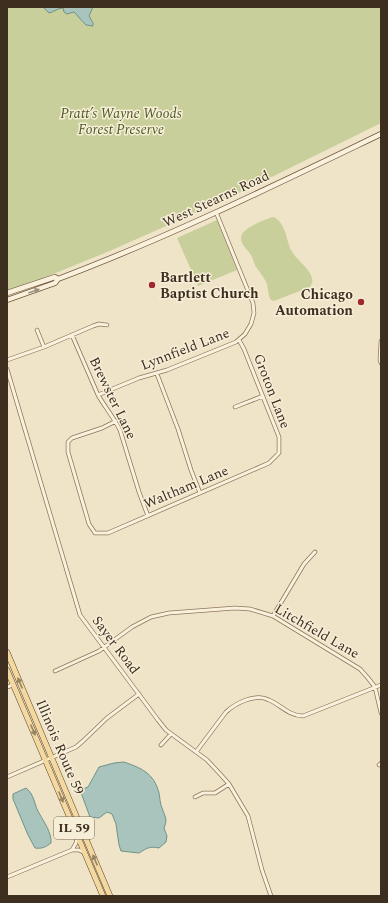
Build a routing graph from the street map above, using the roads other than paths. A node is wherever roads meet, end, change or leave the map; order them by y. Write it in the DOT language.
graph roads {
  1 [pos="381,134"];
  2 [pos="216,212"];
  3 [pos="58,279"];
  4 [pos="7,292"];
  5 [pos="7,300"];
  6 [pos="107,325"];
  7 [pos="37,330"];
  8 [pos="72,335"];
  9 [pos="239,340"];
  10 [pos="381,341"];
  11 [pos="44,347"];
  12 [pos="7,360"];
  13 [pos="381,363"];
  14 [pos="7,369"];
  15 [pos="156,374"];
  16 [pos="98,395"];
  17 [pos="263,396"];
  18 [pos="235,407"];
  19 [pos="116,421"];
  20 [pos="279,452"];
  21 [pos="200,493"];
  22 [pos="148,516"];
  23 [pos="314,552"];
  24 [pos="273,616"];
  25 [pos="104,648"];
  26 [pos="7,652"];
  27 [pos="7,670"];
  28 [pos="55,671"];
  29 [pos="9,679"];
  30 [pos="13,685"];
  31 [pos="381,685"];
  32 [pos="7,687"];
  33 [pos="375,687"];
  34 [pos="139,694"];
  35 [pos="381,713"];
  36 [pos="171,734"];
  37 [pos="161,745"];
  38 [pos="196,752"];
  39 [pos="52,758"];
  40 [pos="46,761"];
  41 [pos="7,777"];
  42 [pos="229,784"];
  43 [pos="196,797"];
  44 [pos="78,836"];
  45 [pos="72,850"];
  46 [pos="85,854"];
  47 [pos="7,878"];
  48 [pos="103,896"];
  49 [pos="110,896"];
  50 [pos="271,896"];
  1 -- 2 [label="main road, West Stearns Road"];
  2 -- 3 [label="main road, West Stearns Road"];
  2 -- 9 [label="street, Lynnfield Lane"];
  3 -- 4 [label="main road, West Stearns Road"];
  5 -- 3 [label="main road, West Stearns Road, one-way"];
  6 -- 8 [label="street"];
  7 -- 11 [label="street"];
  8 -- 11 [label="street"];
  8 -- 16 [label="street, Brewster Lane"];
  9 -- 15 [label="street, Lynnfield Lane"];
  9 -- 17 [label="street, Groton Lane"];
  10 -- 13 [label="street"];
  11 -- 12 [label="street"];
  14 -- 25 [label="street, Sayer Road"];
  15 -- 16 [label="street, Lynnfield Lane"];
  15 -- 21 [label="street"];
  16 -- 19 [label="street, Brewster Lane"];
  17 -- 18 [label="street"];
  17 -- 20 [label="street, Groton Lane"];
  19 -- 22 [label="street, Brewster Lane"];
  19 -- 22 [label="street, Waltham Lane"];
  20 -- 21 [label="street, Waltham Lane"];
  21 -- 22 [label="street, Waltham Lane"];
  23 -- 24 [label="street"];
  24 -- 25 [label="street, Litchfield Lane"];
  24 -- 33 [label="street, Litchfield Lane"];
  25 -- 28 [label="street, Litchfield Lane"];
  25 -- 34 [label="street, Sayer Road"];
  39 -- 26 [label="main road, Illinois Route 59 / IL 59, one-way"];
  27 -- 29 [label="main road, Illinois Route 59 / IL 59"];
  29 -- 30 [label="main road, Illinois Route 59 / IL 59"];
  30 -- 32 [label="street"];
  30 -- 40 [label="main road, Illinois Route 59 / IL 59, one-way"];
  31 -- 33 [label="street"];
  33 -- 35 [label="street, Litchfield Lane"];
  33 -- 38 [label="street"];
  34 -- 36 [label="street, Sayer Road"];
  34 -- 39 [label="street"];
  36 -- 37 [label="street"];
  36 -- 38 [label="street, Sayer Road"];
  38 -- 42 [label="street, Sayer Road"];
  39 -- 40 [label="street"];
  49 -- 39 [label="main road, Illinois Route 59 / IL 59, one-way"];
  40 -- 41 [label="street"];
  40 -- 44 [label="main road, Illinois Route 59 / IL 59, one-way"];
  42 -- 43 [label="street"];
  42 -- 50 [label="street, Sayer Road"];
  44 -- 45 [label="street"];
  44 -- 46 [label="main road, Illinois Route 59 / IL 59"];
  45 -- 46 [label="street"];
  45 -- 47 [label="street"];
  46 -- 48 [label="main road, Illinois Route 59 / IL 59"];
}
